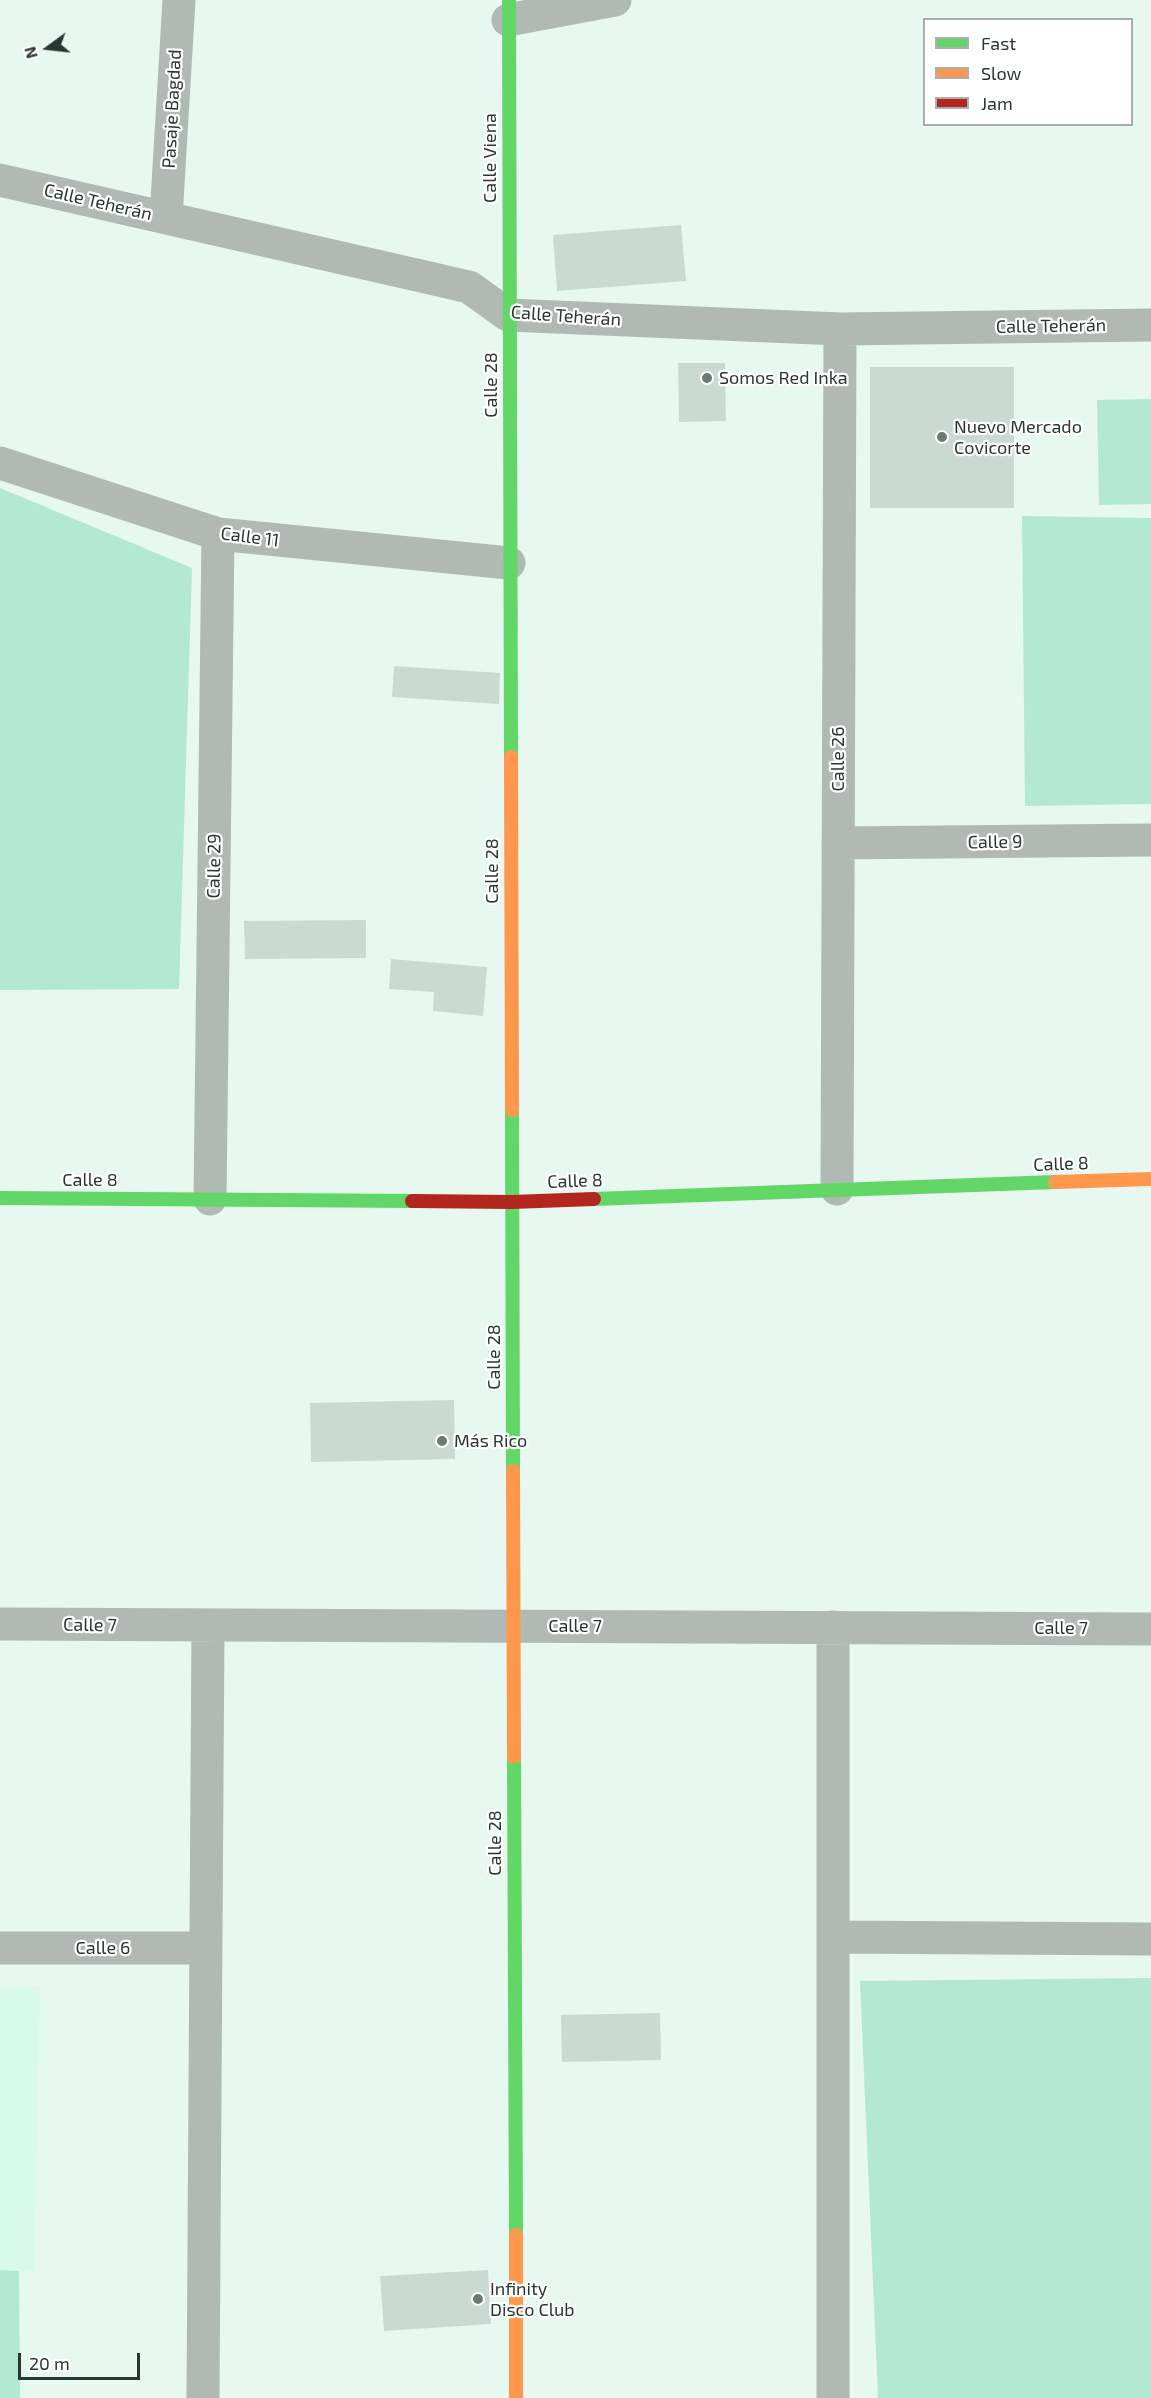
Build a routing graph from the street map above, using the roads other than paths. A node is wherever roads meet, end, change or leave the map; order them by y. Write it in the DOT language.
graph roads {
  1 [pos="179,0"];
  2 [pos="615,0"];
  3 [pos="509,10"];
  4 [pos="0,180"];
  5 [pos="166,218"];
  6 [pos="508,315"];
  7 [pos="1151,325"];
  8 [pos="840,329"];
  9 [pos="0,463"];
  10 [pos="218,534"];
  11 [pos="509,563"];
  12 [pos="1151,840"];
  13 [pos="838,843"];
  14 [pos="1151,1179"];
  15 [pos="837,1189"];
  16 [pos="0,1198"];
  17 [pos="210,1199"];
  18 [pos="512,1202"];
  19 [pos="0,1624"];
  20 [pos="208,1626"];
  21 [pos="513,1626"];
  22 [pos="833,1627"];
  23 [pos="1151,1629"];
  24 [pos="833,1937"];
  25 [pos="1151,1939"];
  26 [pos="0,1948"];
  27 [pos="206,1948"];
  28 [pos="203,2398"];
  29 [pos="516,2398"];
  30 [pos="833,2398"];
  1 -- 5 [label="street, Pasaje Bagdad"];
  2 -- 3 [label="street"];
  3 -- 6 [label="street, Calle Viena"];
  4 -- 5 [label="street, Calle Teherán"];
  5 -- 6 [label="street, Calle Teherán"];
  6 -- 8 [label="street, Calle Teherán"];
  6 -- 11 [label="street, Calle 28"];
  7 -- 8 [label="street, Calle Teherán"];
  8 -- 13 [label="street, Calle 26"];
  9 -- 10 [label="street, Calle 11"];
  10 -- 11 [label="street, Calle 11"];
  10 -- 17 [label="street, Calle 29"];
  11 -- 18 [label="street, Calle 28"];
  12 -- 13 [label="street, Calle 9"];
  13 -- 15 [label="street, Calle 26"];
  14 -- 15 [label="street, Calle 8"];
  15 -- 18 [label="street, Calle 8"];
  16 -- 17 [label="street, Calle 8"];
  17 -- 18 [label="street, Calle 8"];
  18 -- 21 [label="street, Calle 28"];
  19 -- 20 [label="street, Calle 7"];
  20 -- 21 [label="street, Calle 7"];
  20 -- 27 [label="street"];
  21 -- 22 [label="street, Calle 7"];
  21 -- 29 [label="street, Calle 28"];
  22 -- 23 [label="street, Calle 7"];
  22 -- 24 [label="street"];
  24 -- 25 [label="street"];
  24 -- 30 [label="street"];
  26 -- 27 [label="street, Calle 6"];
  27 -- 28 [label="street"];
}
